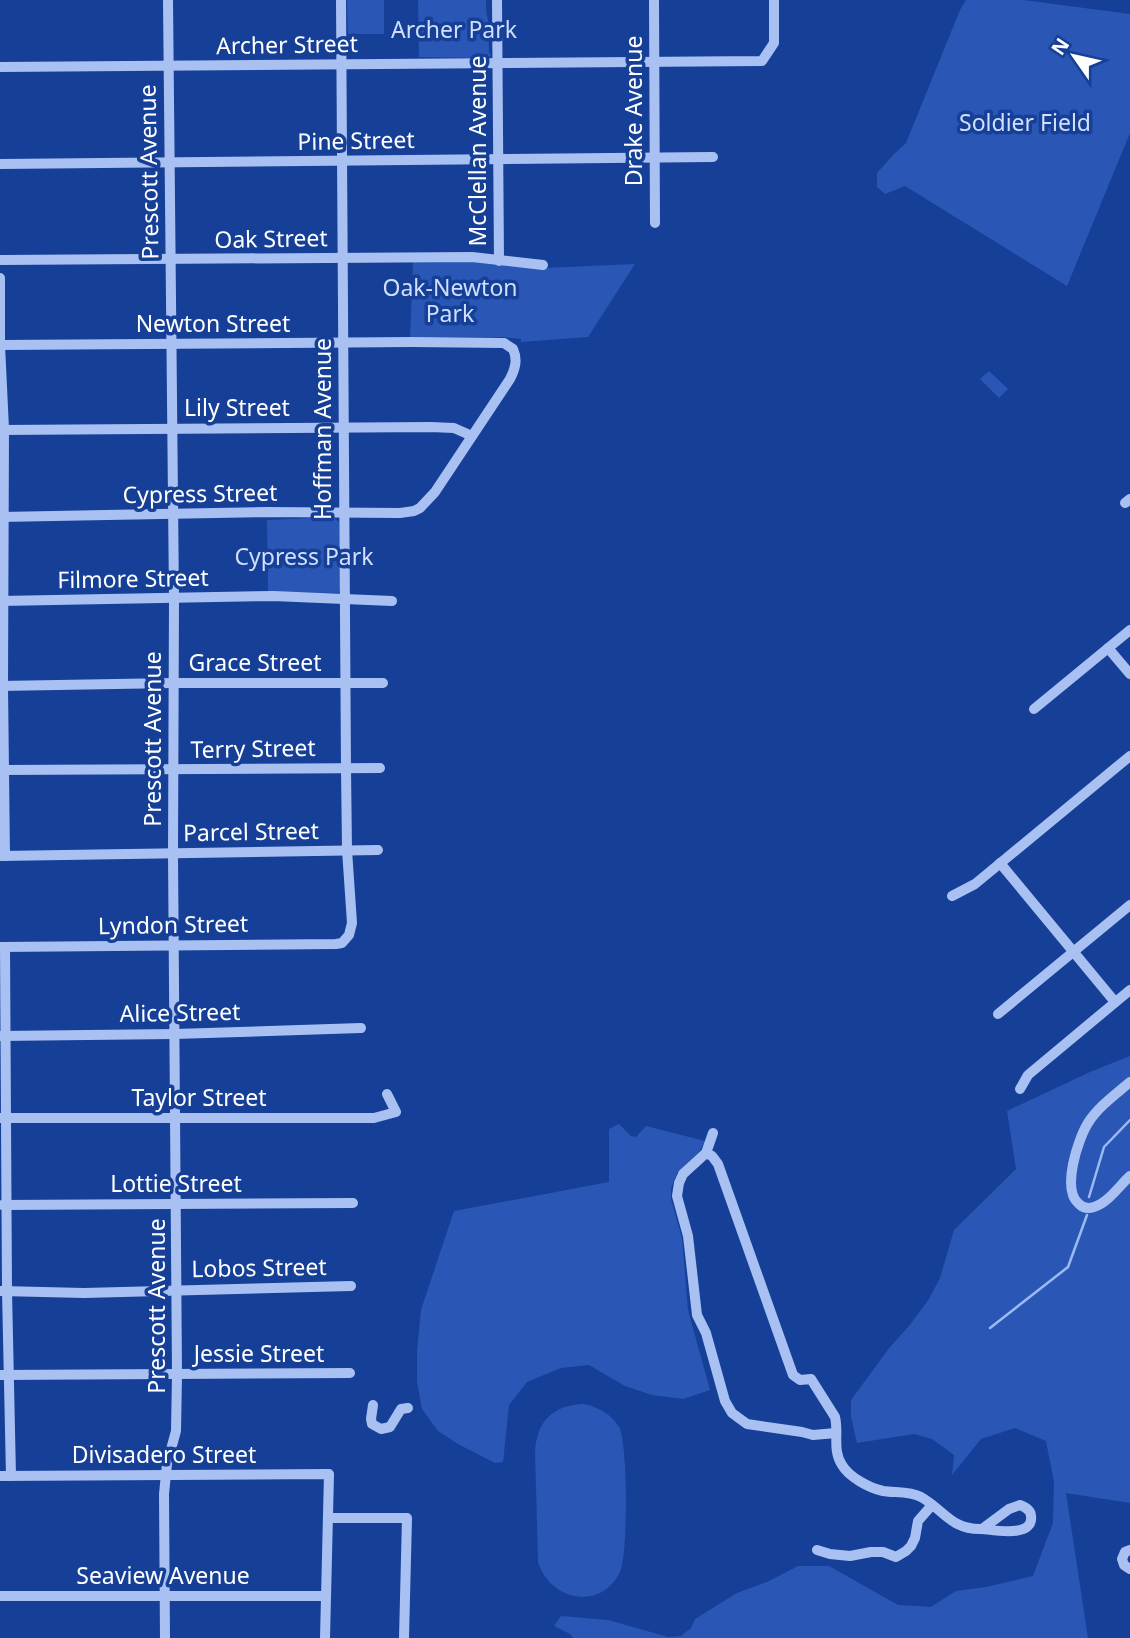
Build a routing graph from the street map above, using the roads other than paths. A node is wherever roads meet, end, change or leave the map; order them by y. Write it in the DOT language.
graph roads {
  1 [pos="168,0"];
  2 [pos="341,0"];
  3 [pos="497,0"];
  4 [pos="654,0"];
  5 [pos="774,0"];
  6 [pos="654,61"];
  7 [pos="497,63"];
  8 [pos="341,64"];
  9 [pos="168,66"];
  10 [pos="0,67"];
  11 [pos="713,157"];
  12 [pos="654,158"];
  13 [pos="498,160"];
  14 [pos="169,162"];
  15 [pos="341,162"];
  16 [pos="0,163"];
  17 [pos="656,223"];
  18 [pos="342,258"];
  19 [pos="0,260"];
  20 [pos="170,260"];
  21 [pos="499,261"];
  22 [pos="543,265"];
  23 [pos="0,278"];
  24 [pos="342,343"];
  25 [pos="171,344"];
  26 [pos="0,345"];
  27 [pos="343,428"];
  28 [pos="172,429"];
  29 [pos="2,430"];
  30 [pos="472,436"];
  31 [pos="343,513"];
  32 [pos="172,514"];
  33 [pos="2,517"];
  34 [pos="346,598"];
  35 [pos="174,599"];
  36 [pos="2,601"];
  37 [pos="392,601"];
  38 [pos="1130,630"];
  39 [pos="1108,648"];
  40 [pos="1130,674"];
  41 [pos="173,683"];
  42 [pos="346,683"];
  43 [pos="383,683"];
  44 [pos="2,686"];
  45 [pos="1034,709"];
  46 [pos="1130,756"];
  47 [pos="346,768"];
  48 [pos="380,768"];
  49 [pos="173,769"];
  50 [pos="3,770"];
  51 [pos="347,850"];
  52 [pos="378,850"];
  53 [pos="173,854"];
  54 [pos="3,856"];
  55 [pos="1000,863"];
  56 [pos="952,896"];
  57 [pos="1130,905"];
  58 [pos="346,940"];
  59 [pos="175,945"];
  60 [pos="2,947"];
  61 [pos="1073,952"];
  62 [pos="1130,990"];
  63 [pos="1115,1002"];
  64 [pos="998,1014"];
  65 [pos="361,1028"];
  66 [pos="175,1034"];
  67 [pos="3,1036"];
  68 [pos="1130,1082"];
  69 [pos="1020,1089"];
  70 [pos="387,1094"];
  71 [pos="3,1117"];
  72 [pos="176,1118"];
  73 [pos="713,1133"];
  74 [pos="706,1153"];
  75 [pos="1130,1176"];
  76 [pos="353,1203"];
  77 [pos="176,1204"];
  78 [pos="4,1205"];
  79 [pos="351,1286"];
  80 [pos="177,1290"];
  81 [pos="4,1291"];
  82 [pos="350,1373"];
  83 [pos="4,1375"];
  84 [pos="177,1375"];
  85 [pos="373,1405"];
  86 [pos="408,1408"];
  87 [pos="835,1433"];
  88 [pos="6,1476"];
  89 [pos="165,1476"];
  90 [pos="932,1506"];
  91 [pos="329,1518"];
  92 [pos="982,1529"];
  93 [pos="817,1550"];
  94 [pos="1130,1550"];
  95 [pos="1130,1569"];
  96 [pos="0,1596"];
  97 [pos="165,1596"];
  98 [pos="326,1596"];
  99 [pos="165,1638"];
  100 [pos="325,1638"];
  101 [pos="404,1638"];
  1 -- 9 [label="street, Prescott Avenue"];
  2 -- 8 [label="street, Hoffman Avenue"];
  3 -- 7 [label="street, McClellan Avenue"];
  4 -- 6 [label="street, Drake Avenue"];
  5 -- 6 [label="street, Archer Street"];
  6 -- 7 [label="street, Archer Street"];
  6 -- 12 [label="street, Drake Avenue"];
  7 -- 8 [label="street, Archer Street"];
  7 -- 13 [label="street, McClellan Avenue"];
  8 -- 9 [label="street, Archer Street"];
  8 -- 15 [label="street, Hoffman Avenue"];
  9 -- 10 [label="street, Archer Street"];
  9 -- 14 [label="street, Prescott Avenue"];
  11 -- 12 [label="street, Pine Street"];
  12 -- 13 [label="street, Pine Street"];
  12 -- 17 [label="street, Drake Avenue"];
  13 -- 15 [label="street, Pine Street"];
  13 -- 21 [label="street, McClellan Avenue"];
  14 -- 15 [label="street, Pine Street"];
  14 -- 16 [label="street, Pine Street"];
  14 -- 20 [label="street, Prescott Avenue"];
  15 -- 18 [label="street, Hoffman Avenue"];
  18 -- 20 [label="street, Oak Street"];
  18 -- 21 [label="street, Oak Street"];
  18 -- 24 [label="street, Hoffman Avenue"];
  19 -- 20 [label="street, Oak Street"];
  20 -- 25 [label="street, Prescott Avenue"];
  21 -- 22 [label="street, Oak Street"];
  23 -- 26 [label="street"];
  24 -- 25 [label="street, Newton Street"];
  24 -- 27 [label="street, Hoffman Avenue"];
  24 -- 30 [label="street, Newton Street"];
  25 -- 26 [label="street, Newton Street"];
  25 -- 28 [label="street, Prescott Avenue"];
  26 -- 29 [label="street"];
  27 -- 28 [label="street, Lily Street"];
  27 -- 30 [label="street, Lily Street"];
  27 -- 31 [label="street, Hoffman Avenue"];
  28 -- 29 [label="street, Lily Street"];
  28 -- 32 [label="street, Prescott Avenue"];
  29 -- 33 [label="street"];
  30 -- 31 [label="street, Cypress Street"];
  31 -- 32 [label="street, Cypress Street"];
  31 -- 34 [label="street, Hoffman Avenue"];
  32 -- 33 [label="street, Cypress Street"];
  32 -- 35 [label="street, Prescott Avenue"];
  33 -- 36 [label="street"];
  34 -- 35 [label="street, Filmore Street"];
  34 -- 37 [label="street, Filmore Street"];
  34 -- 42 [label="street, Hoffman Avenue"];
  35 -- 36 [label="street, Filmore Street"];
  35 -- 41 [label="street, Prescott Avenue"];
  36 -- 44 [label="street"];
  38 -- 39 [label="street"];
  39 -- 40 [label="street"];
  39 -- 45 [label="street"];
  41 -- 42 [label="street, Grace Street"];
  41 -- 44 [label="street, Grace Street"];
  41 -- 49 [label="street, Prescott Avenue"];
  42 -- 43 [label="street, Grace Street"];
  42 -- 47 [label="street, Hoffman Avenue"];
  44 -- 50 [label="street"];
  46 -- 55 [label="street"];
  47 -- 48 [label="street, Terry Street"];
  47 -- 49 [label="street, Terry Street"];
  47 -- 51 [label="street, Hoffman Avenue"];
  49 -- 50 [label="street, Terry Street"];
  49 -- 53 [label="street, Prescott Avenue"];
  50 -- 54 [label="street"];
  51 -- 52 [label="street, Parcel Street"];
  51 -- 53 [label="street, Parcel Street"];
  51 -- 58 [label="street, Hoffman Avenue"];
  53 -- 54 [label="street, Parcel Street"];
  53 -- 59 [label="street, Prescott Avenue"];
  55 -- 56 [label="street"];
  55 -- 61 [label="street"];
  57 -- 61 [label="street"];
  58 -- 59 [label="street, Lyndon Street"];
  59 -- 60 [label="street, Lyndon Street"];
  59 -- 66 [label="street, Prescott Avenue"];
  60 -- 67 [label="street"];
  61 -- 63 [label="street"];
  61 -- 64 [label="street"];
  62 -- 63 [label="street"];
  63 -- 69 [label="street"];
  65 -- 66 [label="street, Alice Street"];
  66 -- 67 [label="street, Alice Street"];
  66 -- 72 [label="street, Prescott Avenue"];
  67 -- 71 [label="street"];
  68 -- 75 [label="street"];
  70 -- 72 [label="street, Taylor Street"];
  71 -- 72 [label="street, Taylor Street"];
  71 -- 78 [label="street"];
  72 -- 77 [label="street, Prescott Avenue"];
  73 -- 74 [label="street"];
  74 -- 87 [label="street"];
  74 -- 87 [label="street"];
  76 -- 77 [label="street, Lottie Street"];
  77 -- 78 [label="street, Lottie Street"];
  77 -- 80 [label="street, Prescott Avenue"];
  78 -- 81 [label="street"];
  79 -- 80 [label="street, Lobos Street"];
  80 -- 81 [label="street, Lobos Street"];
  80 -- 84 [label="street, Prescott Avenue"];
  81 -- 83 [label="street"];
  82 -- 84 [label="street, Jessie Street"];
  83 -- 84 [label="street, Jessie Street"];
  83 -- 88 [label="street"];
  84 -- 89 [label="street, Prescott Avenue"];
  85 -- 86 [label="street"];
  87 -- 90 [label="street"];
  88 -- 89 [label="street, Divisadero Street"];
  89 -- 91 [label="street, Divisadero Street"];
  89 -- 97 [label="street, Prescott Avenue"];
  90 -- 92 [label="street"];
  90 -- 93 [label="street"];
  91 -- 98 [label="street"];
  91 -- 101 [label="street"];
  94 -- 95 [label="street"];
  96 -- 97 [label="street, Seaview Avenue"];
  97 -- 98 [label="street, Seaview Avenue"];
  97 -- 99 [label="street, Prescott Avenue"];
  98 -- 100 [label="street"];
}
